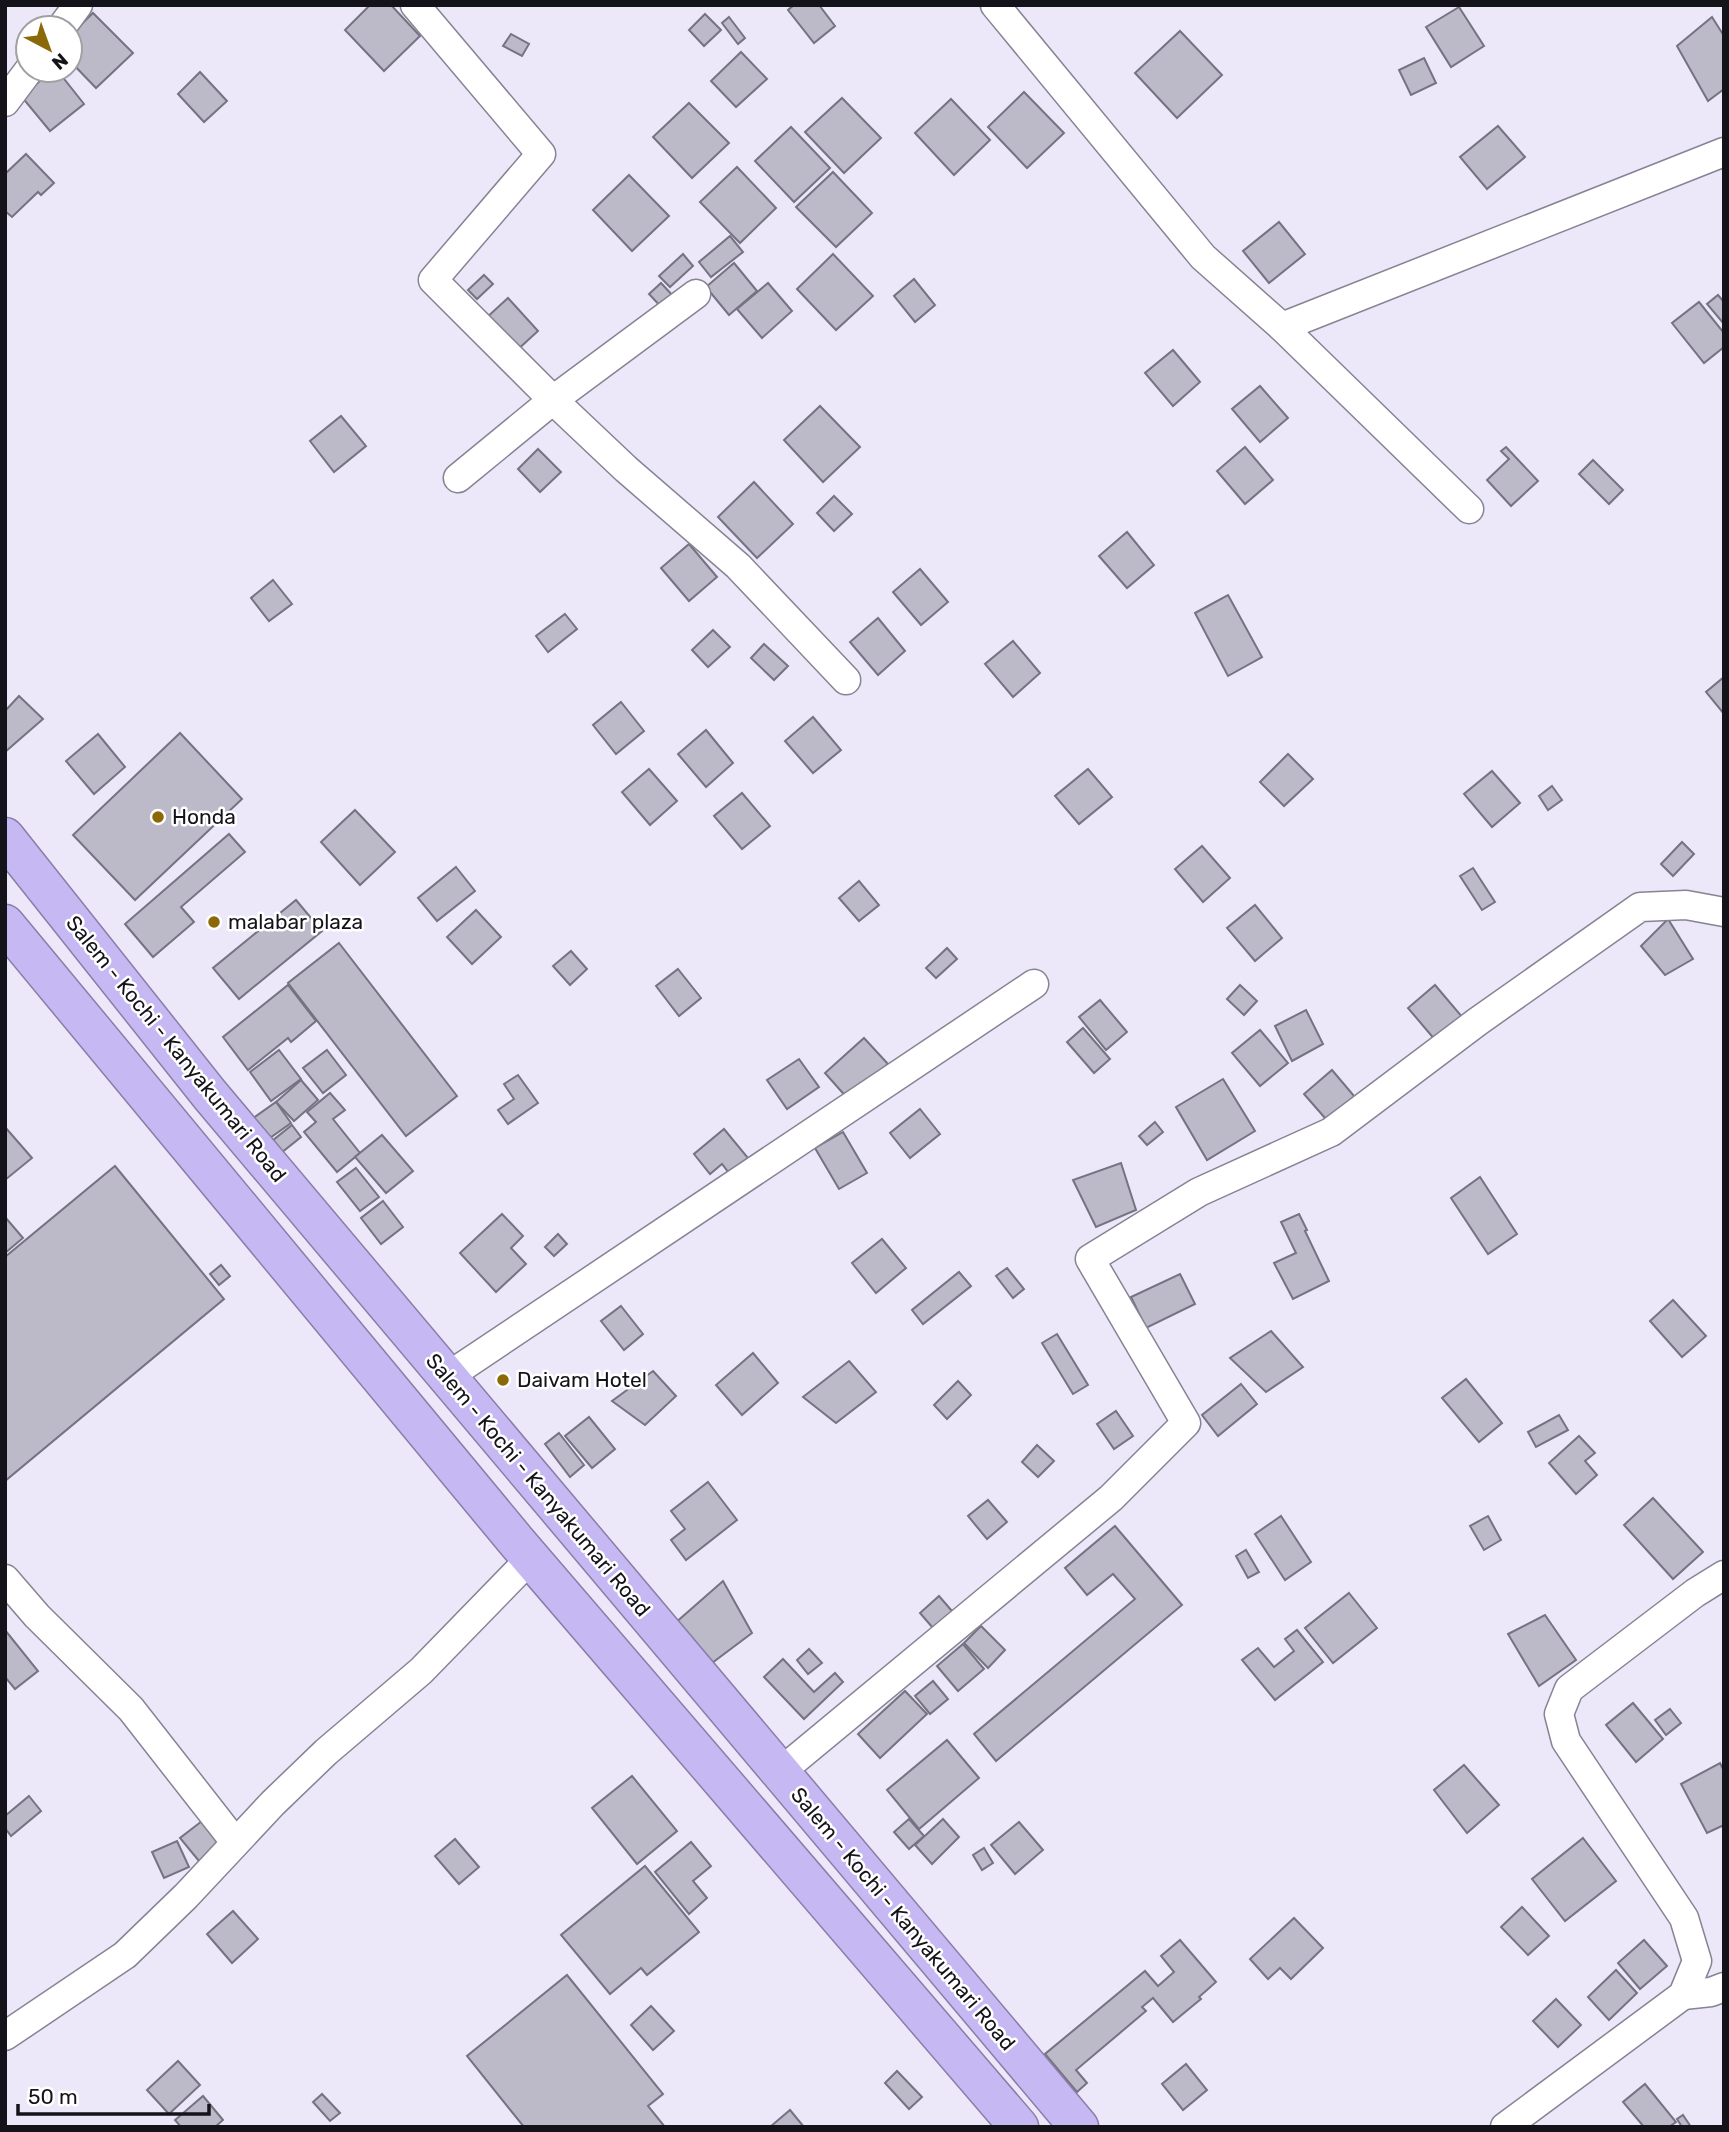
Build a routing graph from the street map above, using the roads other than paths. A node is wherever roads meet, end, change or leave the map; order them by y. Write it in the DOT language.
graph roads {
  1 [pos="415,5"];
  2 [pos="995,5"];
  3 [pos="18,84"];
  4 [pos="5,102"];
  5 [pos="1724,152"];
  6 [pos="696,295"];
  7 [pos="1282,327"];
  8 [pos="553,400"];
  9 [pos="458,478"];
  10 [pos="1468,509"];
  11 [pos="846,680"];
  12 [pos="5,837"];
  13 [pos="1724,912"];
  14 [pos="9,935"];
  15 [pos="1034,984"];
  16 [pos="447,1377"];
  17 [pos="531,1558"];
  18 [pos="1724,1575"];
  19 [pos="5,1579"];
  20 [pos="779,1773"];
  21 [pos="235,1842"];
  22 [pos="1697,1961"];
  23 [pos="1717,1989"];
  24 [pos="1683,1995"];
  25 [pos="5,2036"];
  26 [pos="1019,2127"];
  27 [pos="1079,2127"];
  28 [pos="1505,2127"];
  1 -- 8 [label="street"];
  2 -- 7 [label="street"];
  3 -- 4 [label="street"];
  5 -- 7 [label="street"];
  6 -- 8 [label="street"];
  7 -- 10 [label="street"];
  8 -- 9 [label="street"];
  8 -- 11 [label="street"];
  12 -- 16 [label="highway, Salem - Kochi - Kanyakumari Road"];
  13 -- 20 [label="street"];
  14 -- 17 [label="highway"];
  15 -- 16 [label="street"];
  16 -- 20 [label="highway, Salem - Kochi - Kanyakumari Road"];
  17 -- 21 [label="street"];
  17 -- 26 [label="highway"];
  18 -- 22 [label="street"];
  19 -- 21 [label="street"];
  20 -- 27 [label="highway, Salem - Kochi - Kanyakumari Road"];
  21 -- 25 [label="street"];
  22 -- 23 [label="street"];
  22 -- 24 [label="street"];
  23 -- 24 [label="street"];
  24 -- 28 [label="street"];
}
